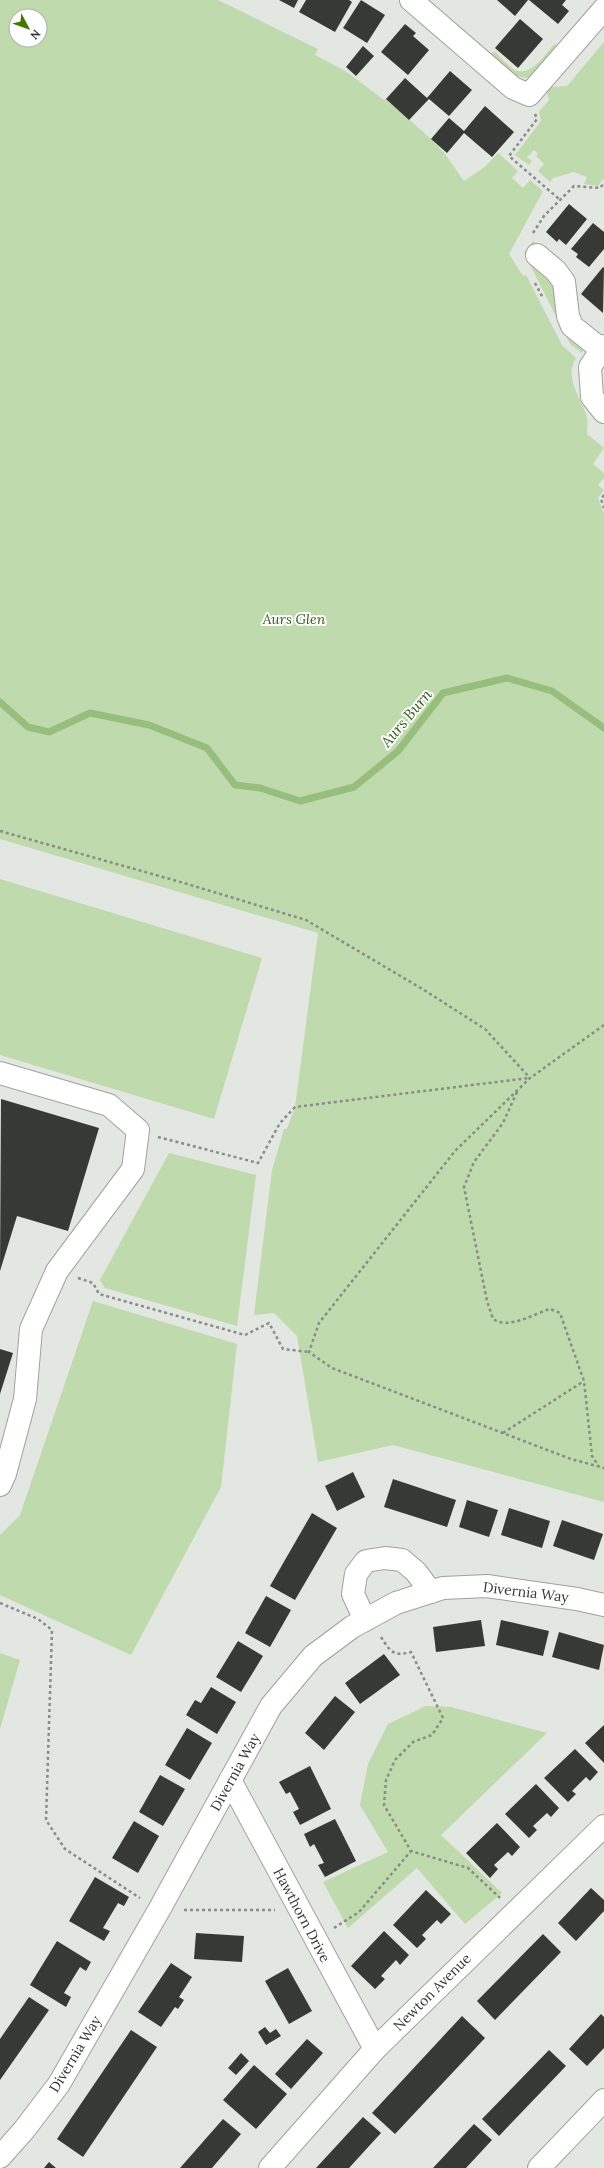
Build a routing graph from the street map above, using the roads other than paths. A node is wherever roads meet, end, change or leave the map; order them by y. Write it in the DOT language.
graph roads {
  1 [pos="412,0"];
  2 [pos="604,9"];
  3 [pos="537,255"];
  4 [pos="603,348"];
  5 [pos="604,412"];
  6 [pos="0,1073"];
  7 [pos="0,1485"];
  8 [pos="431,1592"];
  9 [pos="604,1605"];
  10 [pos="368,1619"];
  11 [pos="230,1780"];
  12 [pos="604,1826"];
  13 [pos="375,2049"];
  14 [pos="604,2100"];
  15 [pos="0,2157"];
  16 [pos="270,2168"];
  17 [pos="538,2168"];
  1 -- 2 [label="street"];
  3 -- 4 [label="street"];
  4 -- 5 [label="street"];
  6 -- 7 [label="street"];
  8 -- 9 [label="street, Divernia Way"];
  8 -- 10 [label="street, Divernia Way"];
  8 -- 10 [label="street"];
  10 -- 11 [label="street, Divernia Way"];
  11 -- 13 [label="street, Hawthorn Drive"];
  11 -- 15 [label="street, Divernia Way"];
  12 -- 13 [label="street, Newton Avenue"];
  13 -- 16 [label="street, Newton Avenue"];
  14 -- 17 [label="street"];
}
